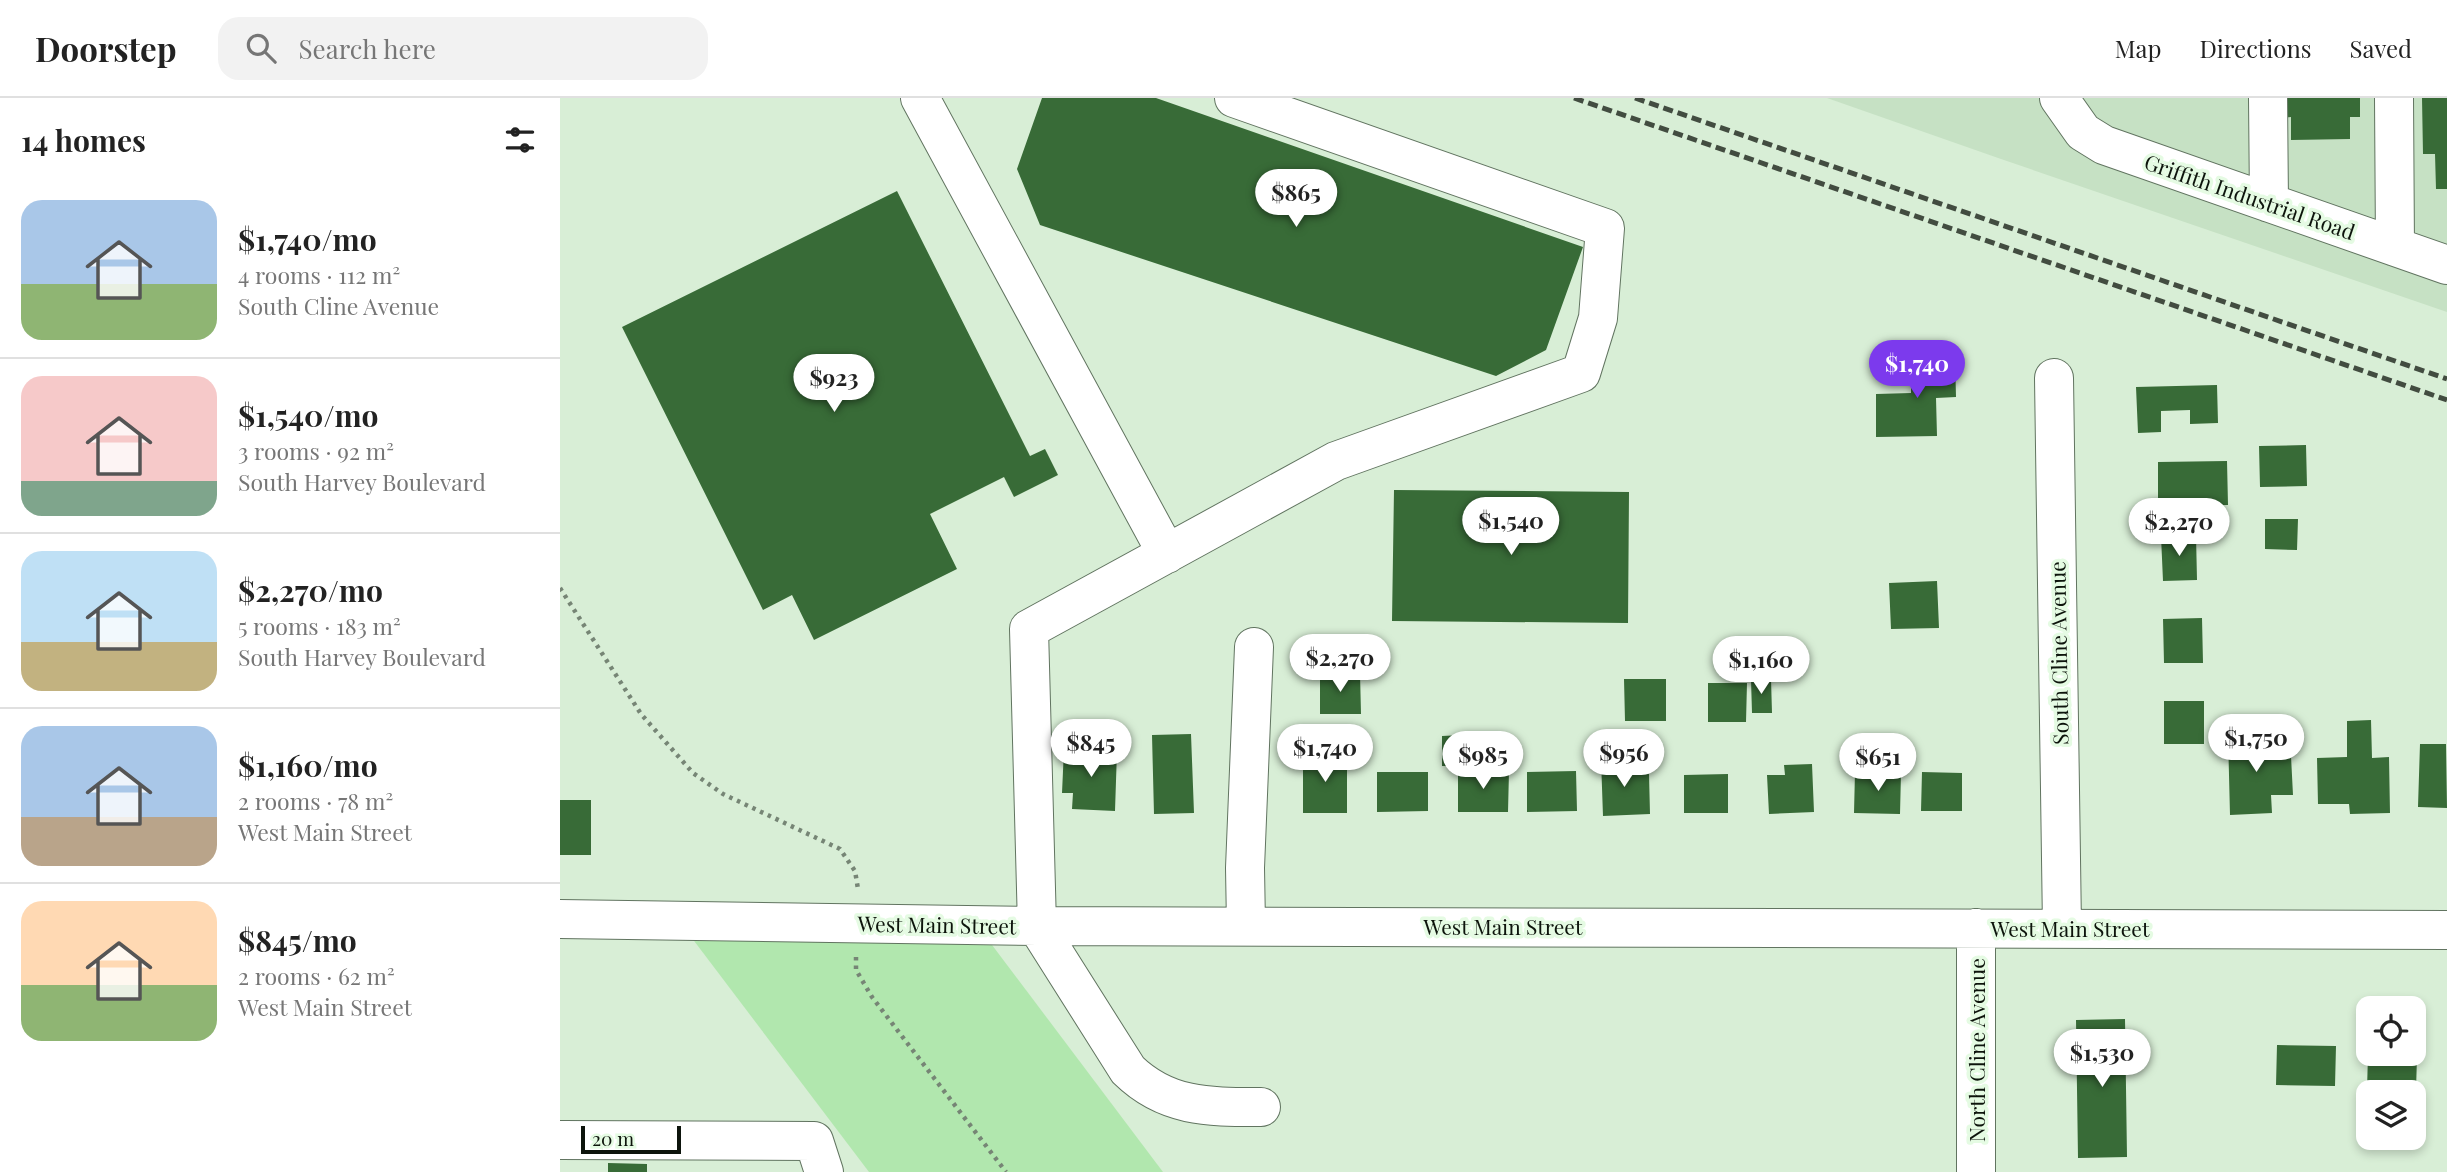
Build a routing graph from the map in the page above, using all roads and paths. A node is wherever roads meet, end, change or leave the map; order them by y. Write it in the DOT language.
graph roads {
  1 [pos="920,98"];
  2 [pos="1234,98"];
  3 [pos="2268,98"];
  4 [pos="2393,98"];
  5 [pos="2061,103"];
  6 [pos="2269,203"];
  7 [pos="2395,247"];
  8 [pos="2447,265"];
  9 [pos="2054,378"];
  10 [pos="1167,554"];
  11 [pos="560,588"];
  12 [pos="1254,647"];
  13 [pos="858,884"];
  14 [pos="560,919"];
  15 [pos="1246,925"];
  16 [pos="1037,926"];
  17 [pos="2062,927"];
  18 [pos="1976,928"];
  19 [pos="2447,930"];
  20 [pos="856,970"];
  21 [pos="1261,1107"];
  22 [pos="560,1140"];
  23 [pos="824,1172"];
  24 [pos="1006,1172"];
  25 [pos="1976,1172"];
  1 -- 10 [label="street"];
  2 -- 10 [label="street"];
  3 -- 6 [label="street"];
  4 -- 7 [label="street"];
  5 -- 6 [label="street, Griffith Industrial Road"];
  6 -- 7 [label="street, Griffith Industrial Road"];
  7 -- 8 [label="street, Griffith Industrial Road"];
  9 -- 17 [label="street, South Cline Avenue"];
  10 -- 16 [label="street"];
  11 -- 13 [label="path"];
  12 -- 15 [label="street"];
  14 -- 16 [label="street, West Main Street"];
  15 -- 16 [label="street, West Main Street"];
  15 -- 18 [label="street, West Main Street"];
  16 -- 21 [label="street"];
  17 -- 18 [label="street, West Main Street"];
  17 -- 19 [label="street, West Main Street"];
  18 -- 25 [label="street, North Cline Avenue"];
  20 -- 24 [label="path"];
  22 -- 23 [label="street"];
}
